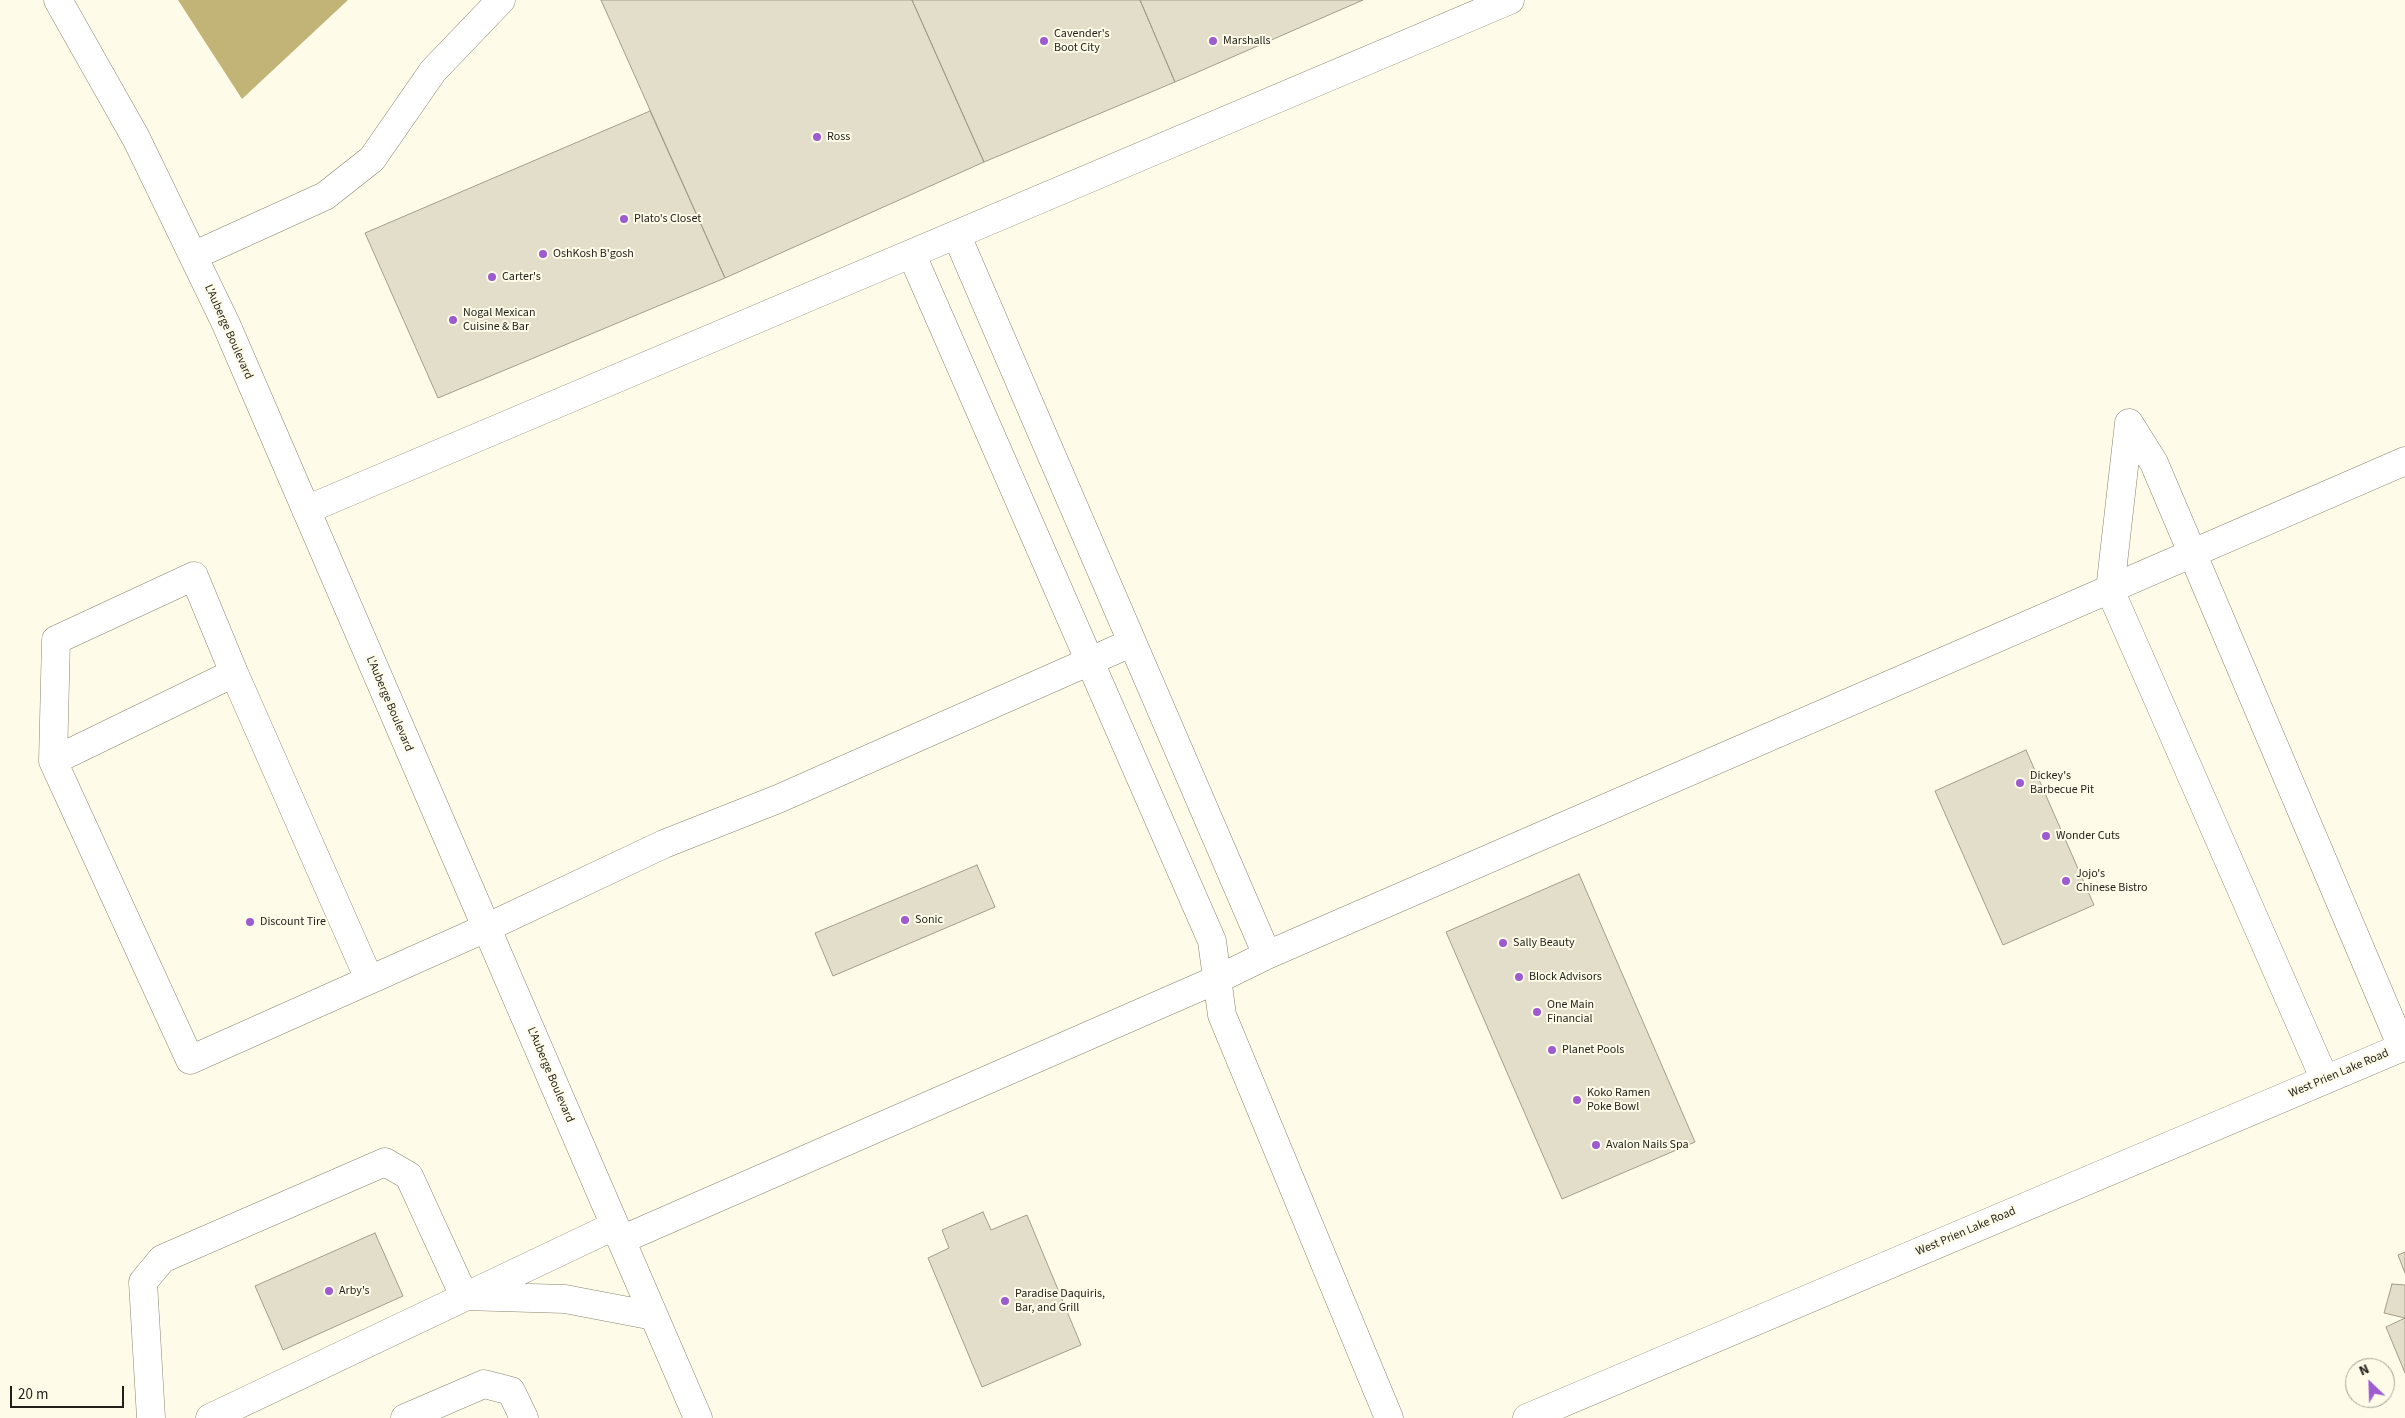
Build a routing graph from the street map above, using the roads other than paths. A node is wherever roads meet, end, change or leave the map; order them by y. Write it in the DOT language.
graph roads {
  1 [pos="58,0"];
  2 [pos="501,0"];
  3 [pos="1510,0"];
  4 [pos="957,236"];
  5 [pos="912,255"];
  6 [pos="193,256"];
  7 [pos="2405,461"];
  8 [pos="306,510"];
  9 [pos="2191,554"];
  10 [pos="2110,590"];
  11 [pos="1131,643"];
  12 [pos="1090,662"];
  13 [pos="234,673"];
  14 [pos="53,761"];
  15 [pos="486,928"];
  16 [pos="1267,955"];
  17 [pos="369,979"];
  18 [pos="1218,979"];
  19 [pos="2404,1047"];
  20 [pos="2325,1080"];
  21 [pos="618,1233"];
  22 [pos="464,1296"];
  23 [pos="654,1316"];
  24 [pos="151,1418"];
  25 [pos="210,1418"];
  26 [pos="405,1418"];
  27 [pos="524,1418"];
  28 [pos="698,1418"];
  29 [pos="1389,1418"];
  30 [pos="1528,1418"];
  1 -- 6 [label="street, L'Auberge Boulevard"];
  2 -- 6 [label="street"];
  3 -- 4 [label="street"];
  4 -- 5 [label="street"];
  4 -- 11 [label="street"];
  5 -- 8 [label="street"];
  5 -- 12 [label="street"];
  6 -- 8 [label="street, L'Auberge Boulevard"];
  7 -- 9 [label="street"];
  8 -- 15 [label="street, L'Auberge Boulevard"];
  9 -- 10 [label="street"];
  9 -- 10 [label="street"];
  9 -- 19 [label="street"];
  10 -- 16 [label="street"];
  10 -- 20 [label="street"];
  11 -- 12 [label="street"];
  11 -- 16 [label="street"];
  12 -- 15 [label="street"];
  12 -- 18 [label="street"];
  13 -- 14 [label="street"];
  13 -- 14 [label="street"];
  13 -- 17 [label="street"];
  14 -- 17 [label="street"];
  15 -- 17 [label="street"];
  15 -- 21 [label="street, L'Auberge Boulevard"];
  16 -- 18 [label="street"];
  18 -- 21 [label="street"];
  18 -- 29 [label="street"];
  19 -- 20 [label="street, West Prien Lake Road"];
  20 -- 30 [label="street, West Prien Lake Road"];
  21 -- 22 [label="street"];
  21 -- 23 [label="street, L'Auberge Boulevard"];
  22 -- 23 [label="street"];
  22 -- 24 [label="street"];
  22 -- 25 [label="street"];
  23 -- 28 [label="street, L'Auberge Boulevard"];
  26 -- 27 [label="street"];
}
